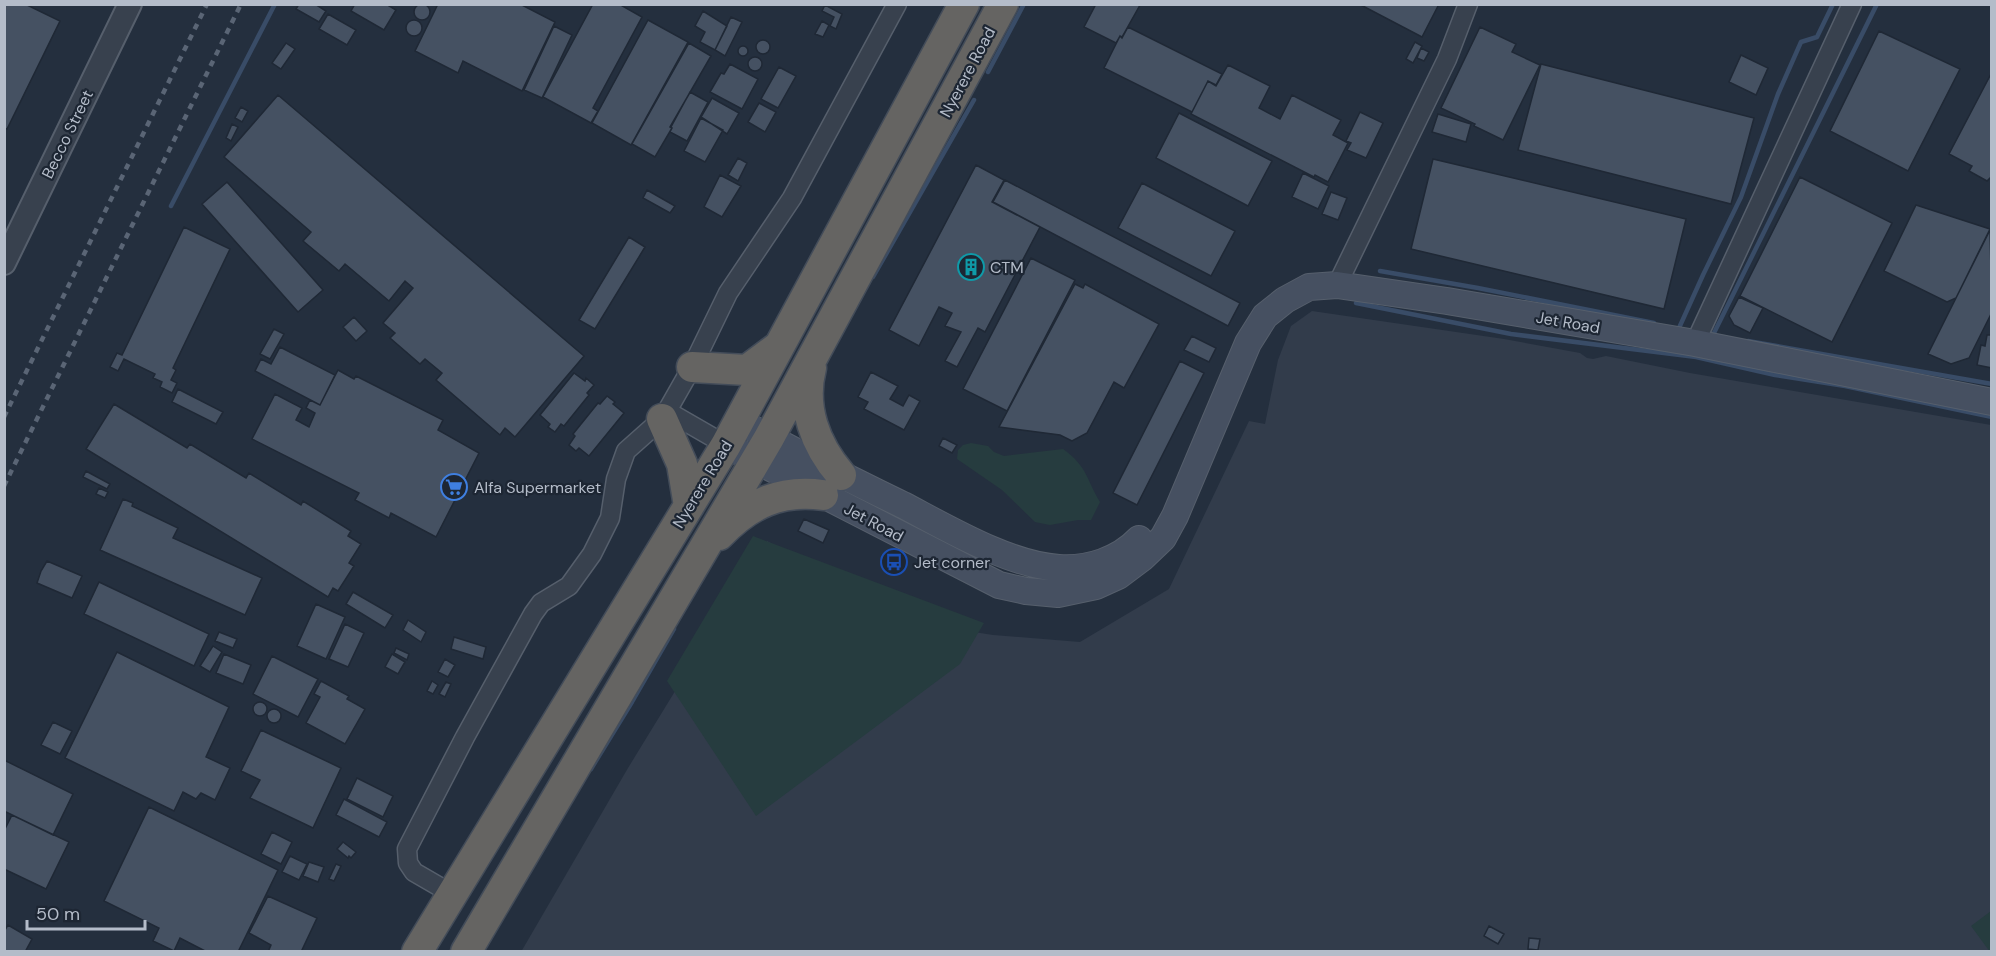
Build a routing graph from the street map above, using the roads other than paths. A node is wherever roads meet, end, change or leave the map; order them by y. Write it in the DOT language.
graph roads {
  1 [pos="130,4"];
  2 [pos="897,4"];
  3 [pos="964,4"];
  4 [pos="1003,4"];
  5 [pos="1468,4"];
  6 [pos="1851,4"];
  7 [pos="4,263"];
  8 [pos="1337,285"];
  9 [pos="1695,344"];
  10 [pos="782,345"];
  11 [pos="817,351"];
  12 [pos="692,367"];
  13 [pos="1992,402"];
  14 [pos="664,415"];
  15 [pos="730,426"];
  16 [pos="762,449"];
  17 [pos="832,485"];
  18 [pos="689,506"];
  19 [pos="700,555"];
  20 [pos="452,894"];
  21 [pos="417,951"];
  22 [pos="466,951"];
  1 -- 7 [label="street, Becco Street"];
  2 -- 12 [label="street"];
  3 -- 10 [label="highway, Nyerere Road"];
  4 -- 11 [label="highway, Nyerere Road"];
  5 -- 8 [label="street"];
  6 -- 9 [label="street"];
  8 -- 9 [label="main road, Jet Road"];
  8 -- 17 [label="main road, Jet Road"];
  9 -- 13 [label="main road, Jet Road"];
  10 -- 12 [label="highway"];
  10 -- 15 [label="highway, Nyerere Road"];
  11 -- 16 [label="highway, Nyerere Road"];
  11 -- 17 [label="highway"];
  12 -- 14 [label="street"];
  14 -- 15 [label="street, Jet Road"];
  14 -- 18 [label="highway"];
  14 -- 20 [label="street"];
  15 -- 16 [label="main road, Jet Road"];
  15 -- 18 [label="highway, Nyerere Road"];
  16 -- 17 [label="main road, Jet Road"];
  16 -- 19 [label="highway, Nyerere Road"];
  17 -- 19 [label="highway"];
  18 -- 20 [label="highway, Nyerere Road"];
  19 -- 22 [label="highway, Nyerere Road"];
  20 -- 21 [label="highway, Nyerere Road"];
}
